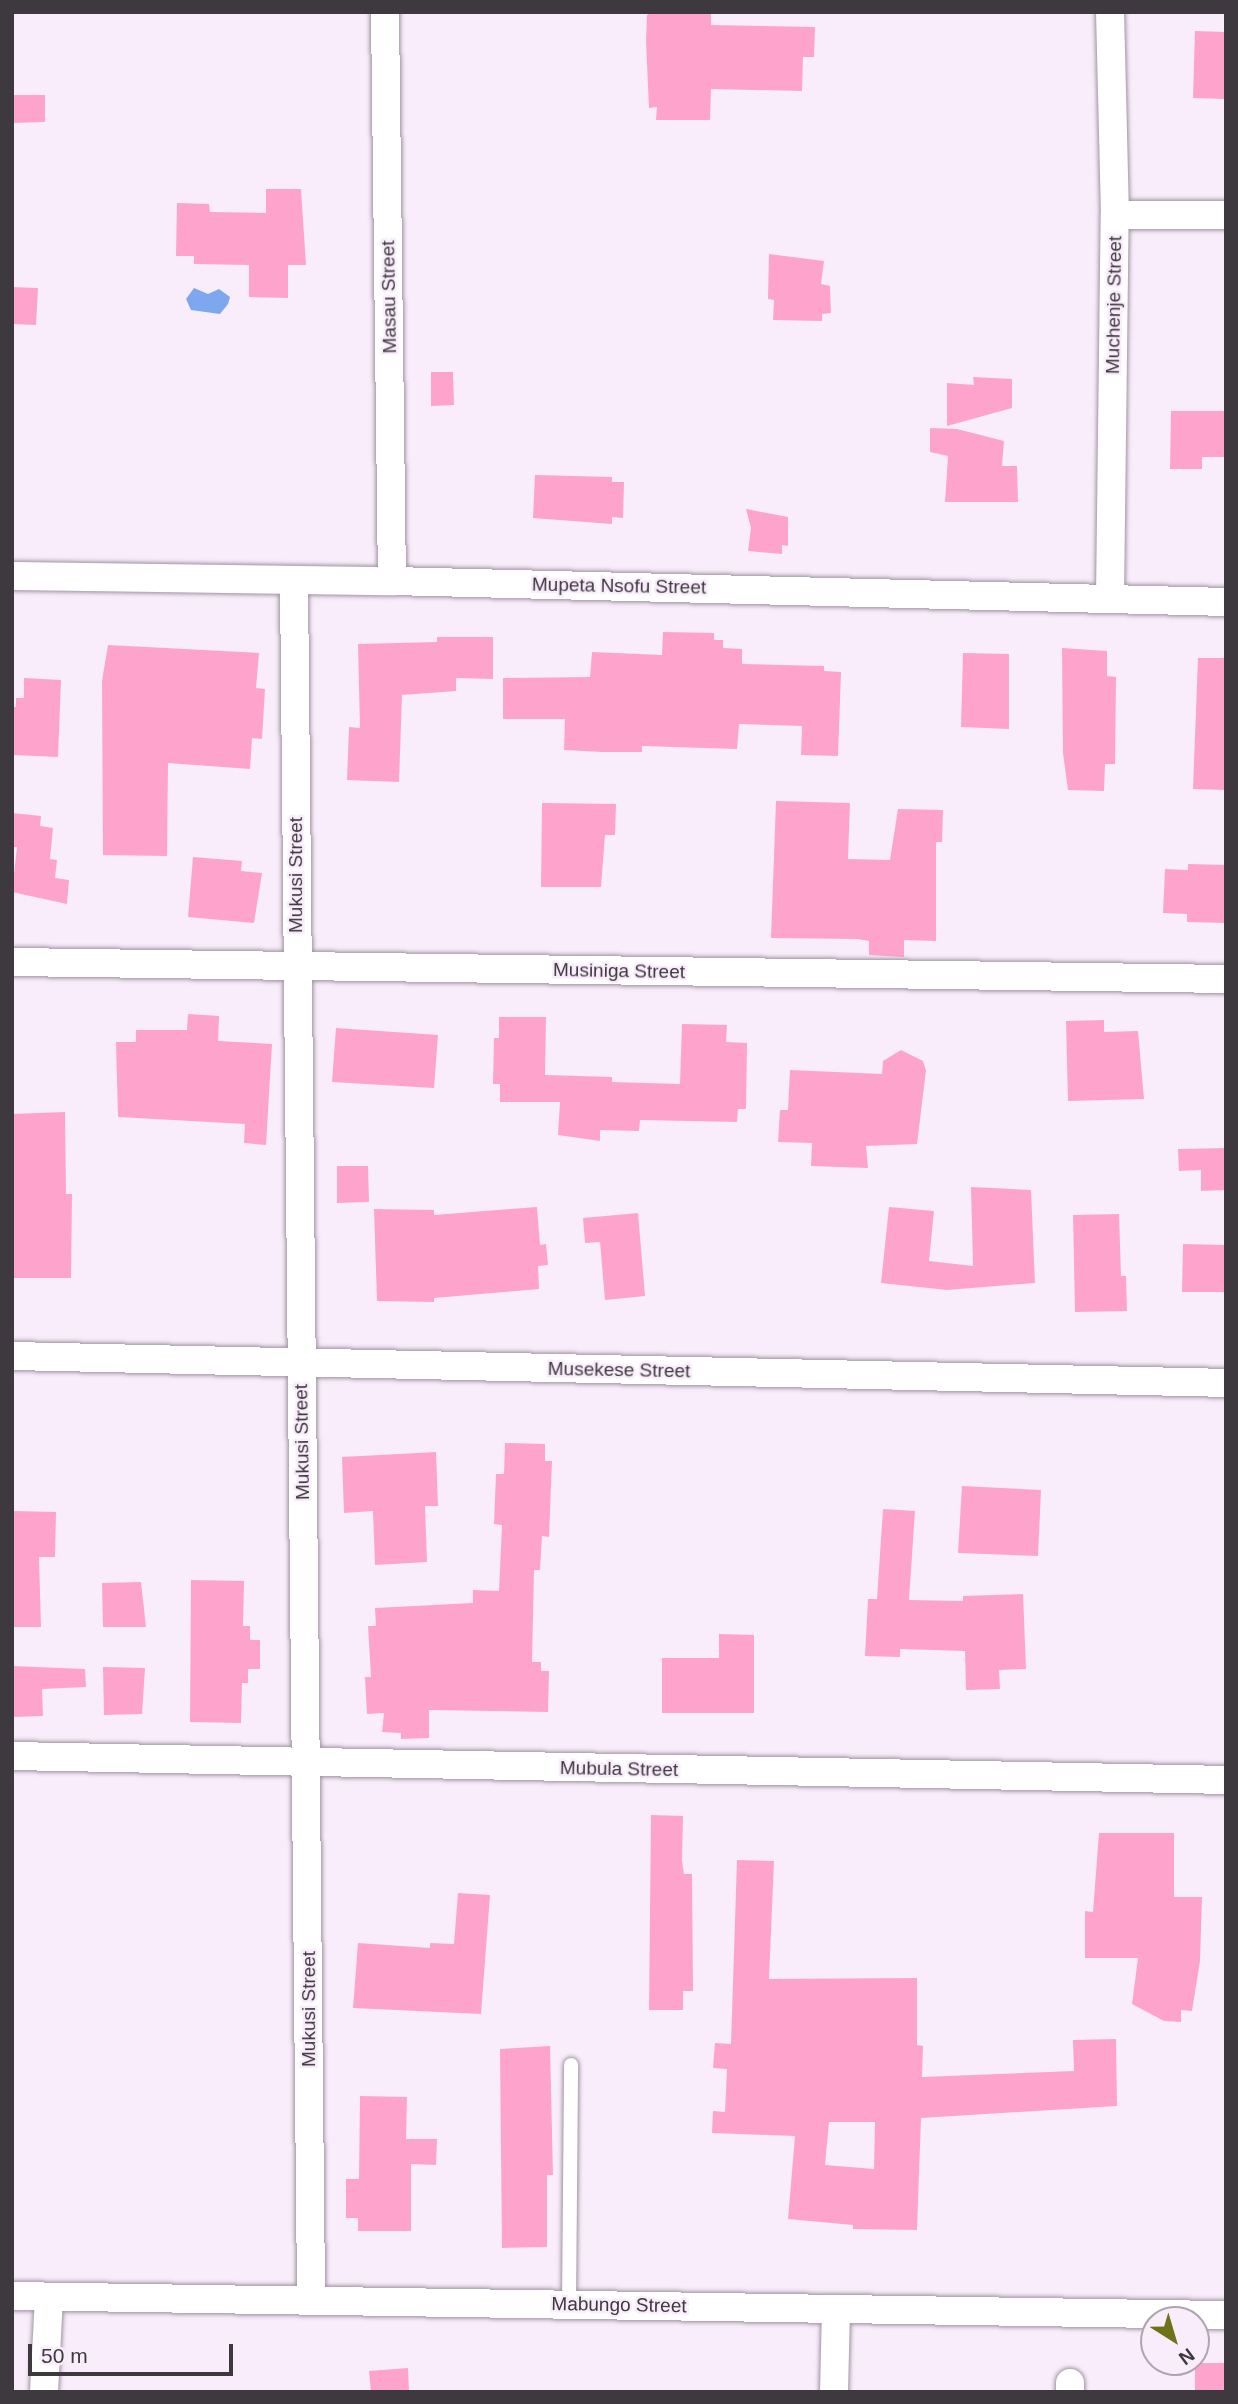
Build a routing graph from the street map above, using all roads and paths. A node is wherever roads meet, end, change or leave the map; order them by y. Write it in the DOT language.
graph roads {
  1 [pos="385,12"];
  2 [pos="1110,12"];
  3 [pos="1115,215"];
  4 [pos="1226,215"];
  5 [pos="12,576"];
  6 [pos="392,581"];
  7 [pos="294,583"];
  8 [pos="1110,598"];
  9 [pos="1226,602"];
  10 [pos="12,962"];
  11 [pos="296,966"];
  12 [pos="1226,979"];
  13 [pos="12,1356"];
  14 [pos="300,1363"];
  15 [pos="1226,1382"];
  16 [pos="12,1756"];
  17 [pos="307,1764"];
  18 [pos="1226,1780"];
  19 [pos="571,2065"];
  20 [pos="12,2296"];
  21 [pos="49,2297"];
  22 [pos="311,2301"];
  23 [pos="569,2305"];
  24 [pos="836,2309"];
  25 [pos="1226,2315"];
  26 [pos="44,2392"];
  27 [pos="834,2392"];
  1 -- 6 [label="street, Masau Street"];
  2 -- 3 [label="street, Muchenje Street"];
  3 -- 4 [label="street"];
  3 -- 8 [label="street, Muchenje Street"];
  5 -- 7 [label="street, Mupeta Nsofu Street"];
  6 -- 7 [label="street, Mupeta Nsofu Street"];
  6 -- 8 [label="street, Mupeta Nsofu Street"];
  7 -- 11 [label="street, Mukusi Street"];
  8 -- 9 [label="street, Mupeta Nsofu Street"];
  10 -- 11 [label="street, Musiniga Street"];
  11 -- 12 [label="street, Musiniga Street"];
  11 -- 14 [label="street, Mukusi Street"];
  13 -- 14 [label="street, Musekese Street"];
  14 -- 15 [label="street, Musekese Street"];
  14 -- 17 [label="street, Mukusi Street"];
  16 -- 17 [label="street, Mubula Street"];
  17 -- 18 [label="street, Mubula Street"];
  17 -- 22 [label="street, Mukusi Street"];
  19 -- 23 [label="lane"];
  20 -- 21 [label="street, Mabungo Street"];
  21 -- 22 [label="street, Mabungo Street"];
  21 -- 26 [label="street"];
  22 -- 23 [label="street, Mabungo Street"];
  23 -- 24 [label="street, Mabungo Street"];
  24 -- 25 [label="street, Mabungo Street"];
  24 -- 27 [label="street"];
}
